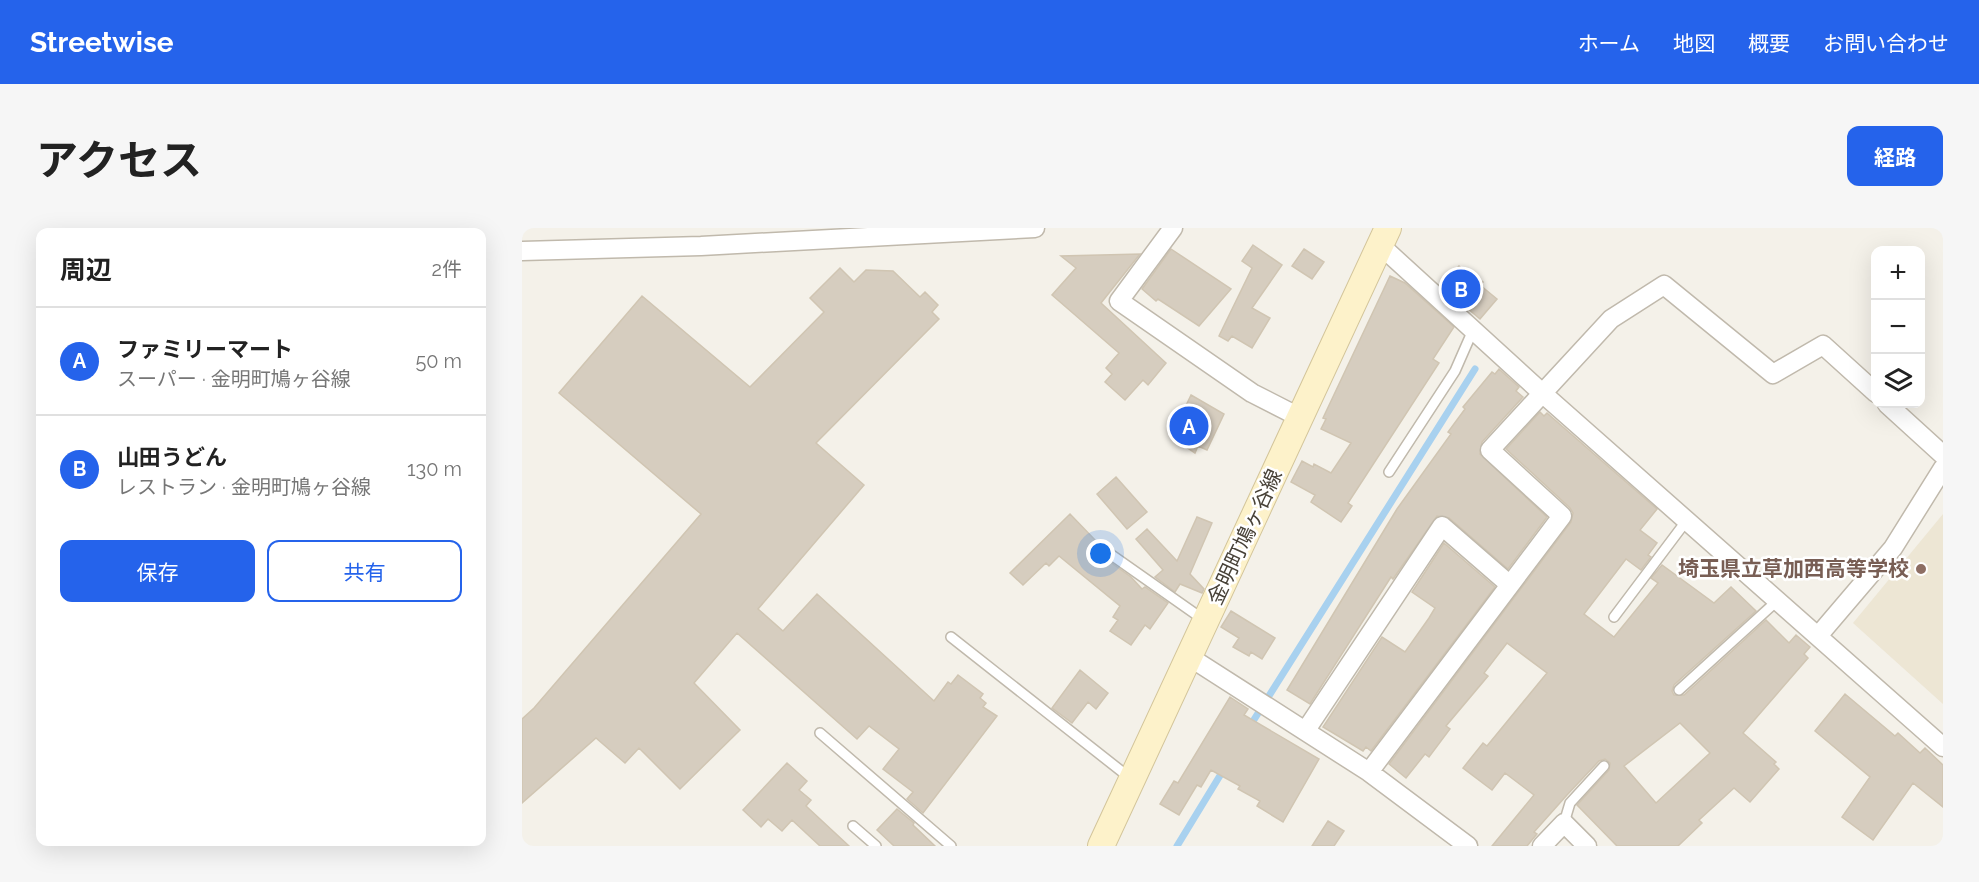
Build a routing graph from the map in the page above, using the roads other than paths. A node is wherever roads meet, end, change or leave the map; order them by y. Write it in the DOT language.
graph roads {
  1 [pos="1035,228"];
  2 [pos="1173,228"];
  3 [pos="1384,236"];
  4 [pos="522,251"];
  5 [pos="1473,330"];
  6 [pos="1871,389"];
  7 [pos="1541,392"];
  8 [pos="1891,408"];
  9 [pos="1301,418"];
  10 [pos="1943,455"];
  11 [pos="1943,468"];
  12 [pos="1389,471"];
  13 [pos="1687,520"];
  14 [pos="1103,549"];
  15 [pos="1510,585"];
  16 [pos="1778,600"];
  17 [pos="1614,617"];
  18 [pos="1205,620"];
  19 [pos="1818,636"];
  20 [pos="951,637"];
  21 [pos="1188,656"];
  22 [pos="1679,690"];
  23 [pos="1306,730"];
  24 [pos="820,733"];
  25 [pos="1943,747"];
  26 [pos="1604,766"];
  27 [pos="1369,772"];
  28 [pos="1131,779"];
  29 [pos="1564,823"];
  30 [pos="853,826"];
  31 [pos="876,846"];
  32 [pos="951,846"];
  33 [pos="1101,846"];
  34 [pos="1468,846"];
  35 [pos="1542,846"];
  36 [pos="1587,846"];
  1 -- 4 [label="street"];
  2 -- 9 [label="street"];
  3 -- 5 [label="street"];
  3 -- 9 [label="main road, 金明町鳩ヶ谷線"];
  5 -- 7 [label="street"];
  5 -- 12 [label="lane"];
  6 -- 7 [label="street"];
  7 -- 13 [label="street"];
  7 -- 15 [label="street"];
  8 -- 10 [label="street"];
  9 -- 18 [label="main road, 金明町鳩ヶ谷線"];
  11 -- 19 [label="street"];
  13 -- 16 [label="street"];
  13 -- 17 [label="lane"];
  14 -- 18 [label="lane"];
  15 -- 23 [label="street"];
  15 -- 27 [label="street"];
  16 -- 19 [label="street"];
  16 -- 22 [label="lane"];
  18 -- 21 [label="main road, 金明町鳩ヶ谷線"];
  19 -- 25 [label="street"];
  20 -- 28 [label="lane"];
  21 -- 23 [label="street"];
  21 -- 28 [label="main road, 金明町鳩ヶ谷線"];
  23 -- 27 [label="street"];
  24 -- 32 [label="lane"];
  26 -- 29 [label="lane"];
  27 -- 34 [label="street"];
  28 -- 33 [label="main road, 金明町鳩ヶ谷線"];
  29 -- 35 [label="street"];
  29 -- 36 [label="street"];
  30 -- 31 [label="lane"];
}
